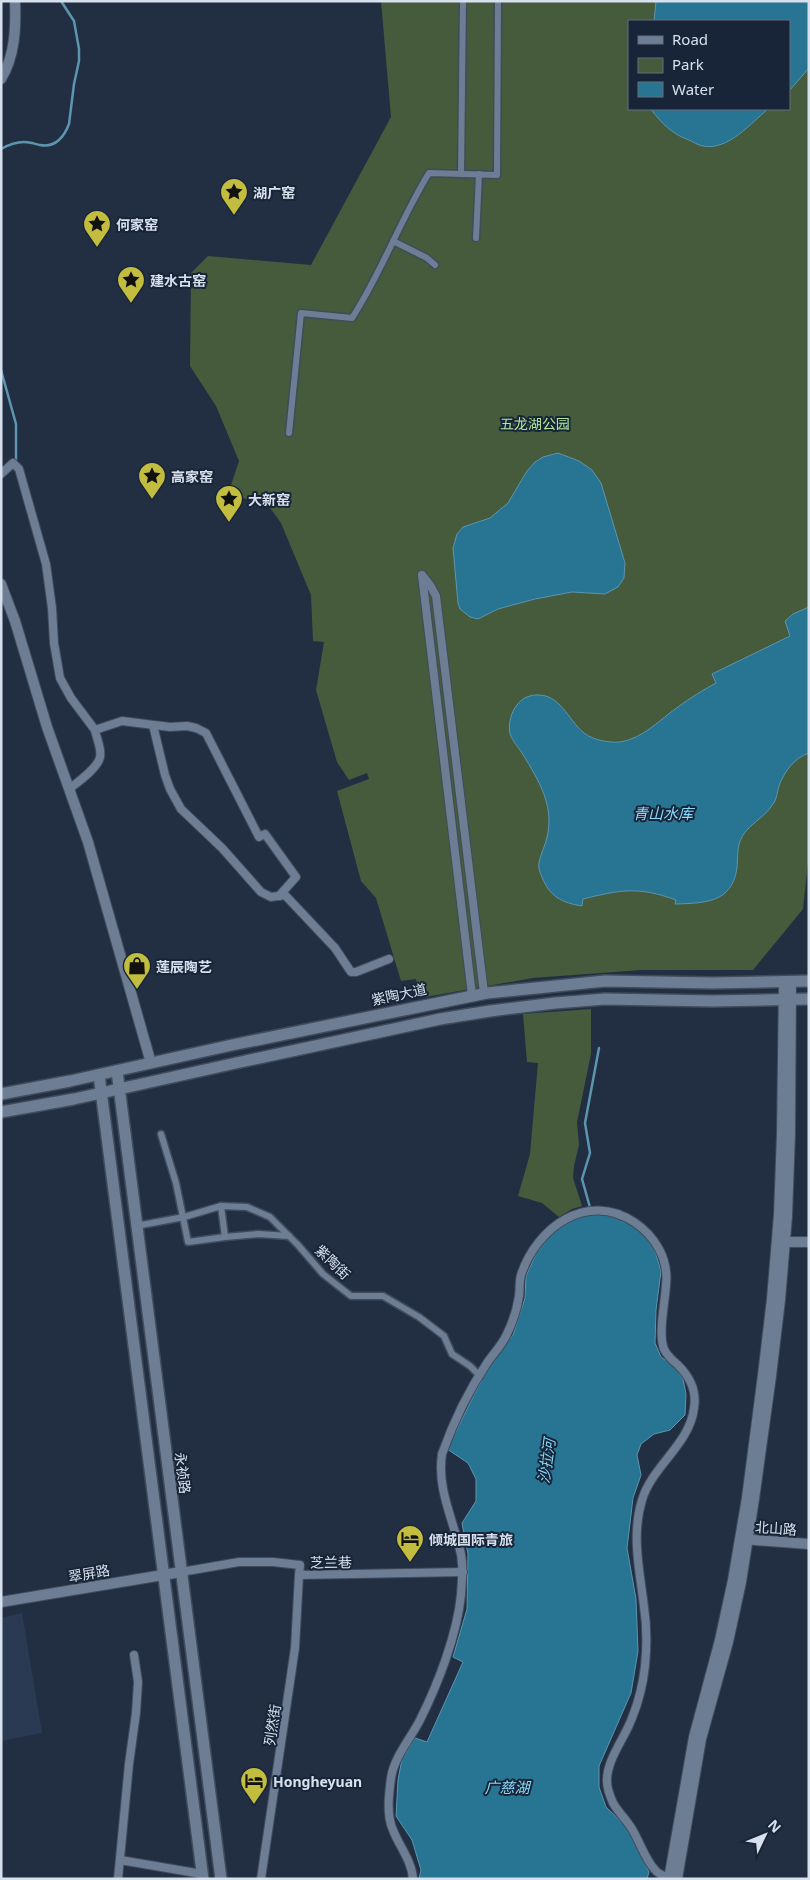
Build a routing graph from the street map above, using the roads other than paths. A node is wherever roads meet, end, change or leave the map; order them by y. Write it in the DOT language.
graph roads {
  1 [pos="15,1"];
  2 [pos="463,1"];
  3 [pos="498,1"];
  4 [pos="1,79"];
  5 [pos="461,174"];
  6 [pos="479,174"];
  7 [pos="476,238"];
  8 [pos="393,241"];
  9 [pos="435,265"];
  10 [pos="289,433"];
  11 [pos="1,474"];
  12 [pos="1,584"];
  13 [pos="153,725"];
  14 [pos="95,730"];
  15 [pos="69,789"];
  16 [pos="279,896"];
  17 [pos="389,959"];
  18 [pos="788,981"];
  19 [pos="809,981"];
  20 [pos="484,993"];
  21 [pos="472,995"];
  22 [pos="788,999"];
  23 [pos="809,999"];
  24 [pos="151,1063"];
  25 [pos="116,1071"];
  26 [pos="99,1075"];
  27 [pos="119,1089"];
  28 [pos="102,1093"];
  29 [pos="1,1094"];
  30 [pos="1,1112"];
  31 [pos="161,1134"];
  32 [pos="221,1206"];
  33 [pos="184,1217"];
  34 [pos="136,1226"];
  35 [pos="289,1236"];
  36 [pos="225,1238"];
  37 [pos="781,1242"];
  38 [pos="809,1242"];
  39 [pos="480,1376"];
  40 [pos="744,1540"];
  41 [pos="809,1544"];
  42 [pos="181,1572"];
  43 [pos="463,1572"];
  44 [pos="164,1575"];
  45 [pos="299,1575"];
  46 [pos="1,1602"];
  47 [pos="134,1655"];
  48 [pos="120,1860"];
  49 [pos="202,1876"];
  50 [pos="669,1878"];
  51 [pos="118,1879"];
  52 [pos="221,1879"];
  53 [pos="261,1879"];
  54 [pos="412,1879"];
  55 [pos="677,1879"];
  1 -- 4 [label="street"];
  2 -- 5 [label="street"];
  3 -- 6 [label="street"];
  5 -- 6 [label="street"];
  5 -- 8 [label="street"];
  6 -- 7 [label="street"];
  8 -- 9 [label="street"];
  8 -- 10 [label="street"];
  11 -- 14 [label="street"];
  12 -- 15 [label="street"];
  13 -- 14 [label="street"];
  13 -- 16 [label="street"];
  13 -- 16 [label="street"];
  14 -- 15 [label="street"];
  15 -- 24 [label="street"];
  16 -- 17 [label="street"];
  18 -- 19 [label="main road, 紫陶大道"];
  18 -- 20 [label="main road, 紫陶大道"];
  18 -- 22 [label="street"];
  20 -- 21 [label="main road, 紫陶大道"];
  20 -- 21 [label="street"];
  21 -- 24 [label="main road, 紫陶大道"];
  22 -- 23 [label="main road"];
  22 -- 27 [label="main road"];
  22 -- 37 [label="street"];
  24 -- 25 [label="main road, 紫陶大道"];
  25 -- 26 [label="main road, 紫陶大道"];
  25 -- 27 [label="main road, 永祯路"];
  26 -- 28 [label="main road"];
  26 -- 29 [label="main road, 紫陶大道"];
  27 -- 28 [label="main road"];
  27 -- 34 [label="main road, 永祯路"];
  28 -- 30 [label="main road"];
  28 -- 44 [label="main road"];
  31 -- 33 [label="street"];
  32 -- 33 [label="street, 紫陶街"];
  32 -- 35 [label="street, 紫陶街"];
  32 -- 36 [label="street"];
  33 -- 34 [label="street, 紫陶街"];
  33 -- 36 [label="street"];
  34 -- 42 [label="main road, 永祯路"];
  35 -- 36 [label="street"];
  35 -- 39 [label="street, 紫陶街"];
  37 -- 38 [label="street"];
  37 -- 40 [label="street"];
  39 -- 43 [label="street"];
  39 -- 50 [label="street"];
  40 -- 41 [label="street, 北山路"];
  40 -- 50 [label="street"];
  40 -- 55 [label="street"];
  42 -- 44 [label="street, 翠屏路"];
  42 -- 45 [label="street, 芝兰巷"];
  42 -- 52 [label="main road, 永祯路"];
  43 -- 45 [label="street, 芝兰巷"];
  43 -- 54 [label="street"];
  44 -- 46 [label="street, 翠屏路"];
  44 -- 49 [label="main road"];
  45 -- 53 [label="street, 列然街"];
  47 -- 48 [label="street"];
  48 -- 49 [label="street"];
  48 -- 51 [label="street"];
}
